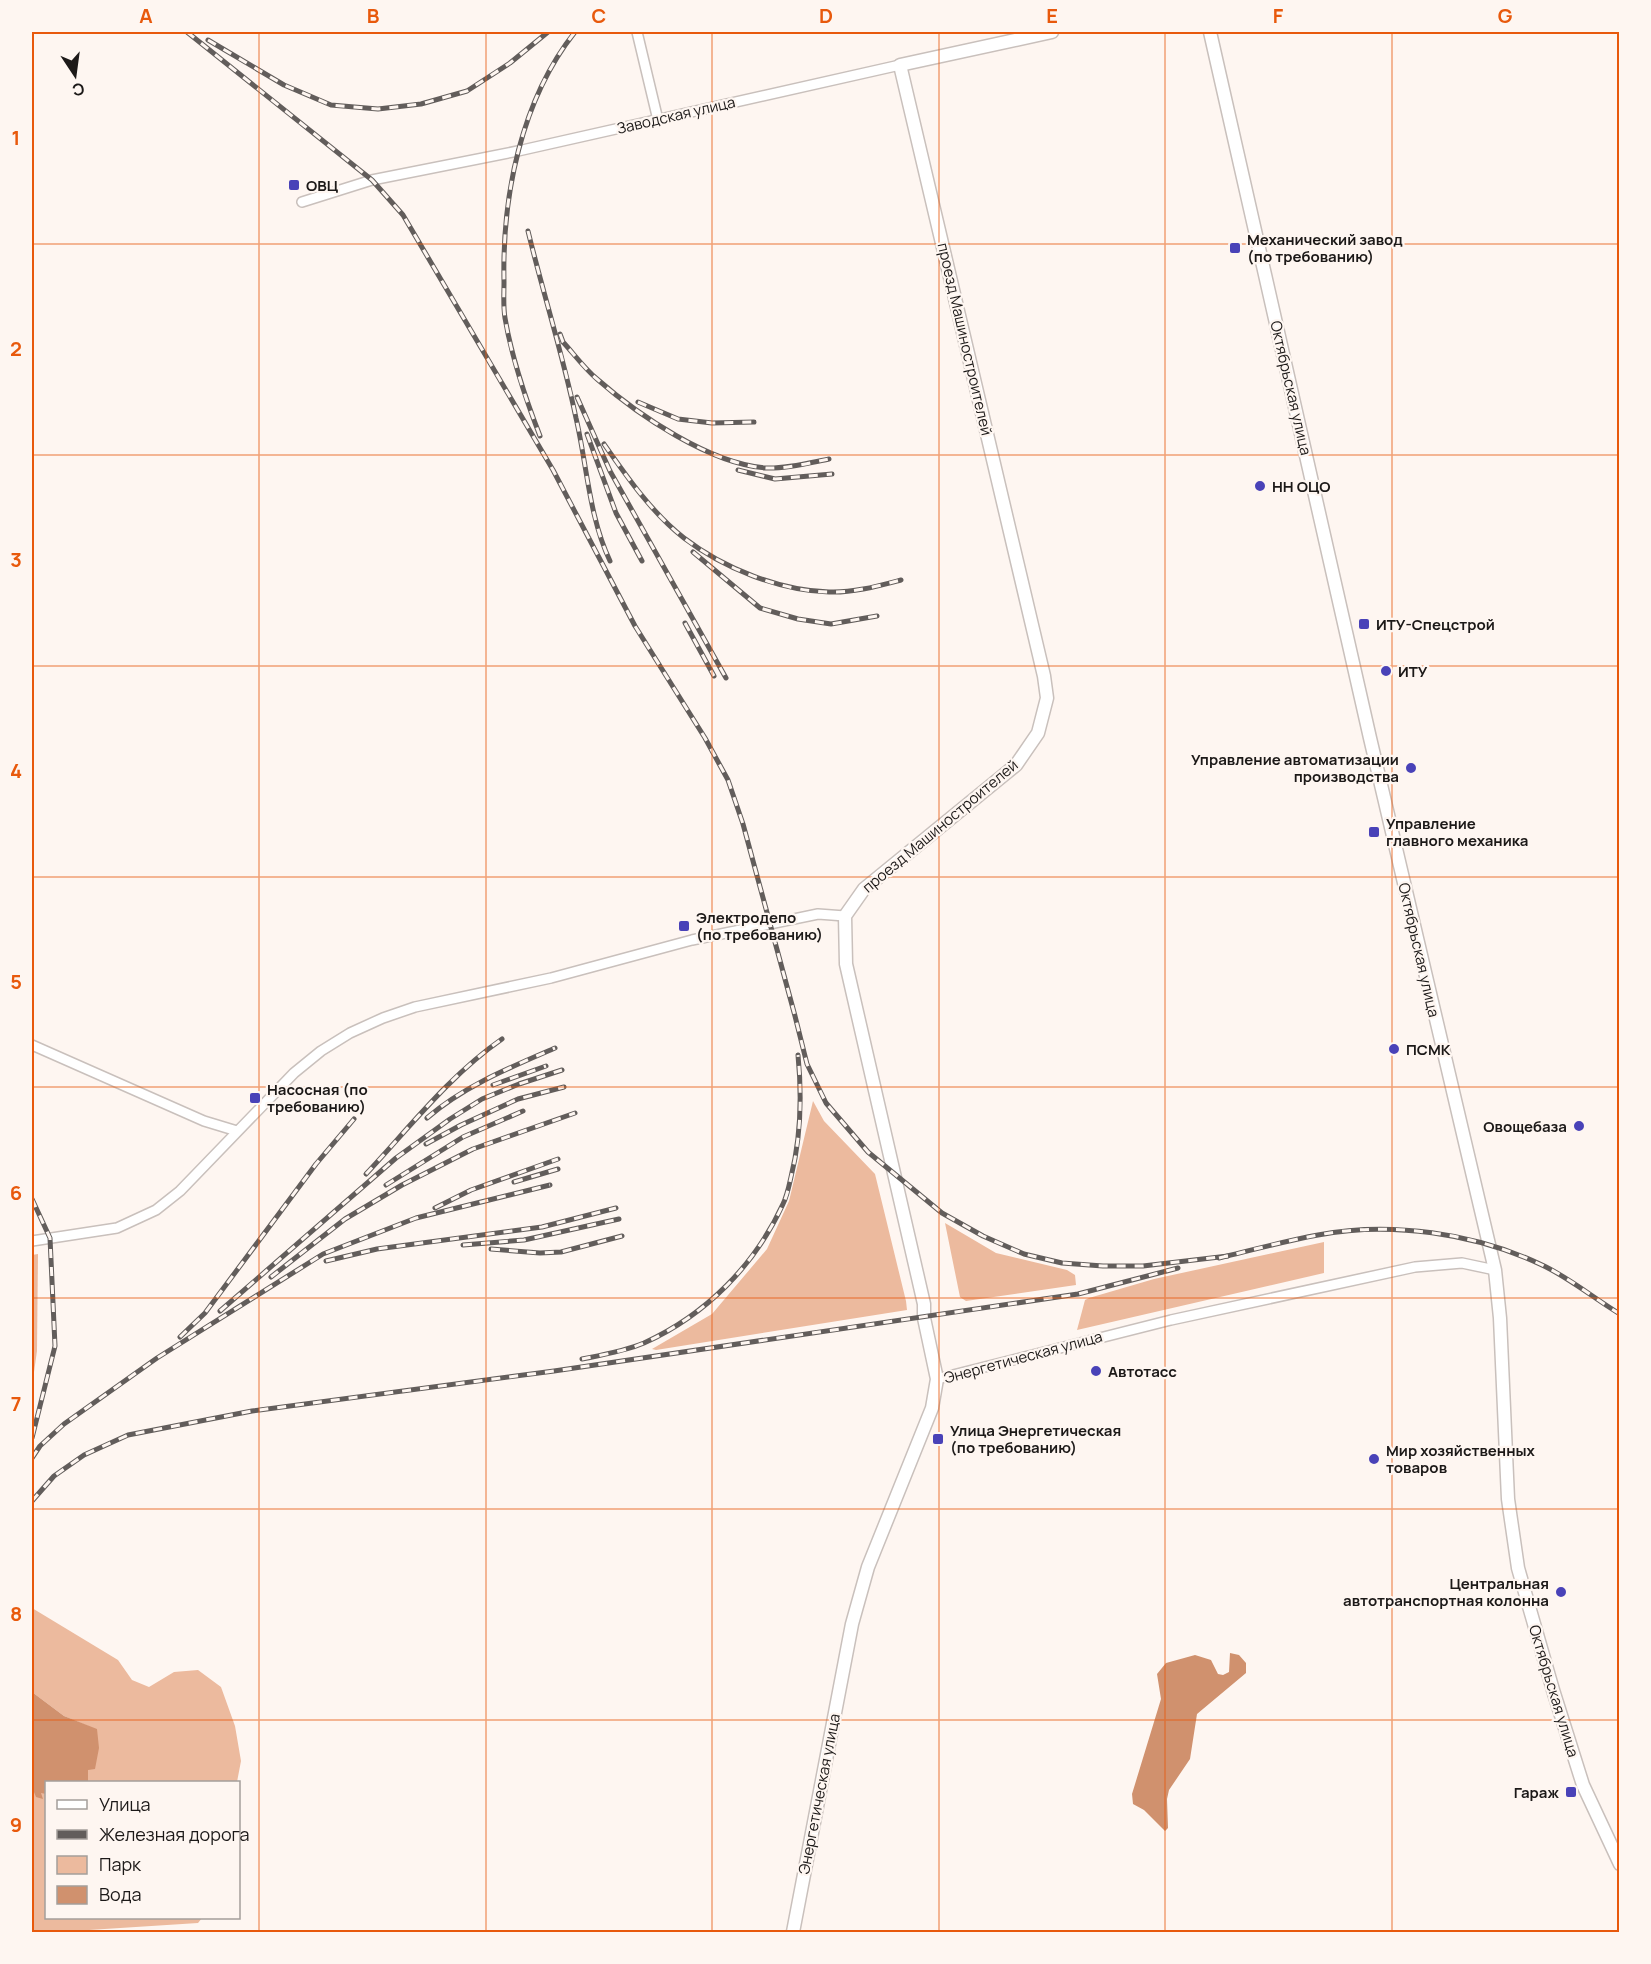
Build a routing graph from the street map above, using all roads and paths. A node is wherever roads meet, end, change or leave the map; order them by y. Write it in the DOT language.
graph roads {
  1 [pos="637,32"];
  2 [pos="1052,32"];
  3 [pos="1210,32"];
  4 [pos="900,65"];
  5 [pos="658,120"];
  6 [pos="302,202"];
  7 [pos="844,916"];
  8 [pos="32,1045"];
  9 [pos="237,1131"];
  10 [pos="32,1241"];
  11 [pos="1495,1269"];
  12 [pos="937,1379"];
  13 [pos="1620,1864"];
  14 [pos="793,1932"];
  1 -- 5 [label="street"];
  2 -- 4 [label="street, Заводская улица"];
  3 -- 11 [label="street, Октябрьская улица"];
  4 -- 5 [label="street, Заводская улица"];
  4 -- 7 [label="street, проезд Машиностроителей"];
  5 -- 6 [label="street, Заводская улица"];
  7 -- 9 [label="street"];
  7 -- 12 [label="street"];
  8 -- 9 [label="street"];
  9 -- 10 [label="street"];
  11 -- 12 [label="street, Энергетическая улица"];
  11 -- 13 [label="street, Октябрьская улица"];
  12 -- 14 [label="street, Энергетическая улица"];
}
